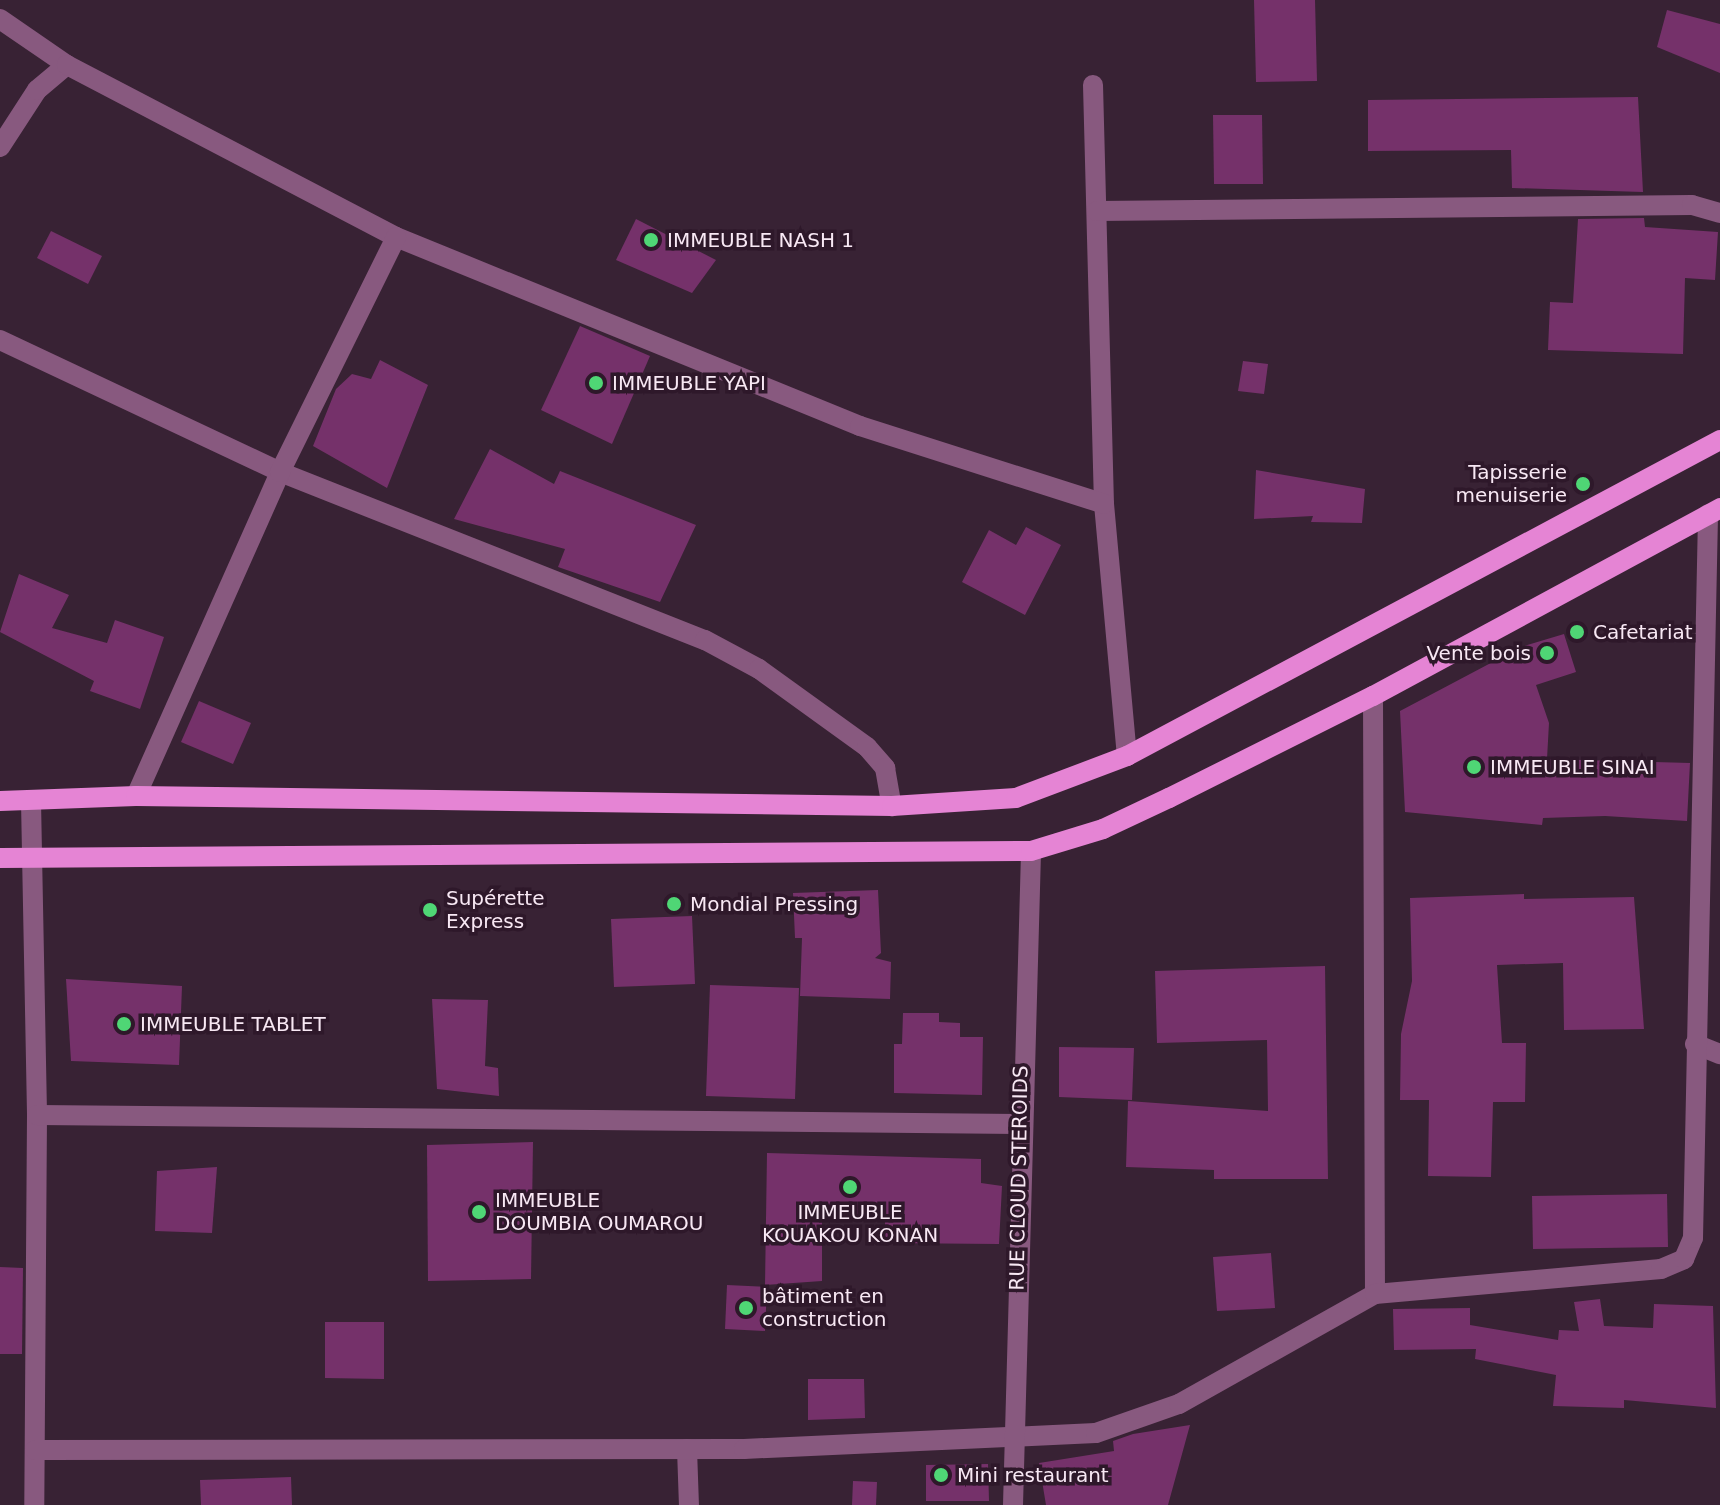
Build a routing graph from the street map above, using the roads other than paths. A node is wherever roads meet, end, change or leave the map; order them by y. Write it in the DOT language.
graph roads {
  1 [pos="0,19"];
  2 [pos="67,65"];
  3 [pos="1093,85"];
  4 [pos="0,147"];
  5 [pos="1097,211"];
  6 [pos="1720,213"];
  7 [pos="396,237"];
  8 [pos="0,340"];
  9 [pos="1720,440"];
  10 [pos="280,472"];
  11 [pos="1104,504"];
  12 [pos="1714,511"];
  13 [pos="1715,668"];
  14 [pos="1373,696"];
  15 [pos="1127,756"];
  16 [pos="136,796"];
  17 [pos="0,801"];
  18 [pos="31,801"];
  19 [pos="892,806"];
  20 [pos="1031,851"];
  21 [pos="32,857"];
  22 [pos="0,858"];
  23 [pos="1695,1044"];
  24 [pos="1720,1054"];
  25 [pos="37,1115"];
  26 [pos="1020,1124"];
  27 [pos="1375,1294"];
  28 [pos="1014,1441"];
  29 [pos="687,1449"];
  30 [pos="35,1450"];
  31 [pos="34,1505"];
  32 [pos="689,1505"];
  33 [pos="1013,1505"];
  1 -- 2 [label="street"];
  2 -- 4 [label="street"];
  2 -- 7 [label="street"];
  3 -- 5 [label="street"];
  5 -- 6 [label="street"];
  5 -- 11 [label="street"];
  7 -- 10 [label="street"];
  7 -- 11 [label="street"];
  8 -- 10 [label="street"];
  9 -- 15 [label="main road"];
  10 -- 16 [label="street"];
  10 -- 19 [label="street"];
  11 -- 15 [label="street"];
  12 -- 13 [label="street"];
  12 -- 14 [label="main road"];
  13 -- 23 [label="street"];
  14 -- 20 [label="main road"];
  14 -- 27 [label="street"];
  15 -- 19 [label="main road"];
  16 -- 18 [label="main road"];
  16 -- 19 [label="main road"];
  17 -- 18 [label="main road"];
  18 -- 21 [label="street"];
  20 -- 21 [label="main road"];
  20 -- 26 [label="street, RUE CLOUD STEROIDS"];
  21 -- 22 [label="main road"];
  21 -- 25 [label="street"];
  23 -- 24 [label="street"];
  23 -- 27 [label="street"];
  25 -- 26 [label="street"];
  25 -- 30 [label="street"];
  26 -- 28 [label="street, RUE CLOUD STEROIDS"];
  27 -- 28 [label="street"];
  28 -- 29 [label="street"];
  28 -- 33 [label="street, RUE CLOUD STEROIDS"];
  29 -- 30 [label="street"];
  29 -- 32 [label="street"];
  30 -- 31 [label="street"];
}
